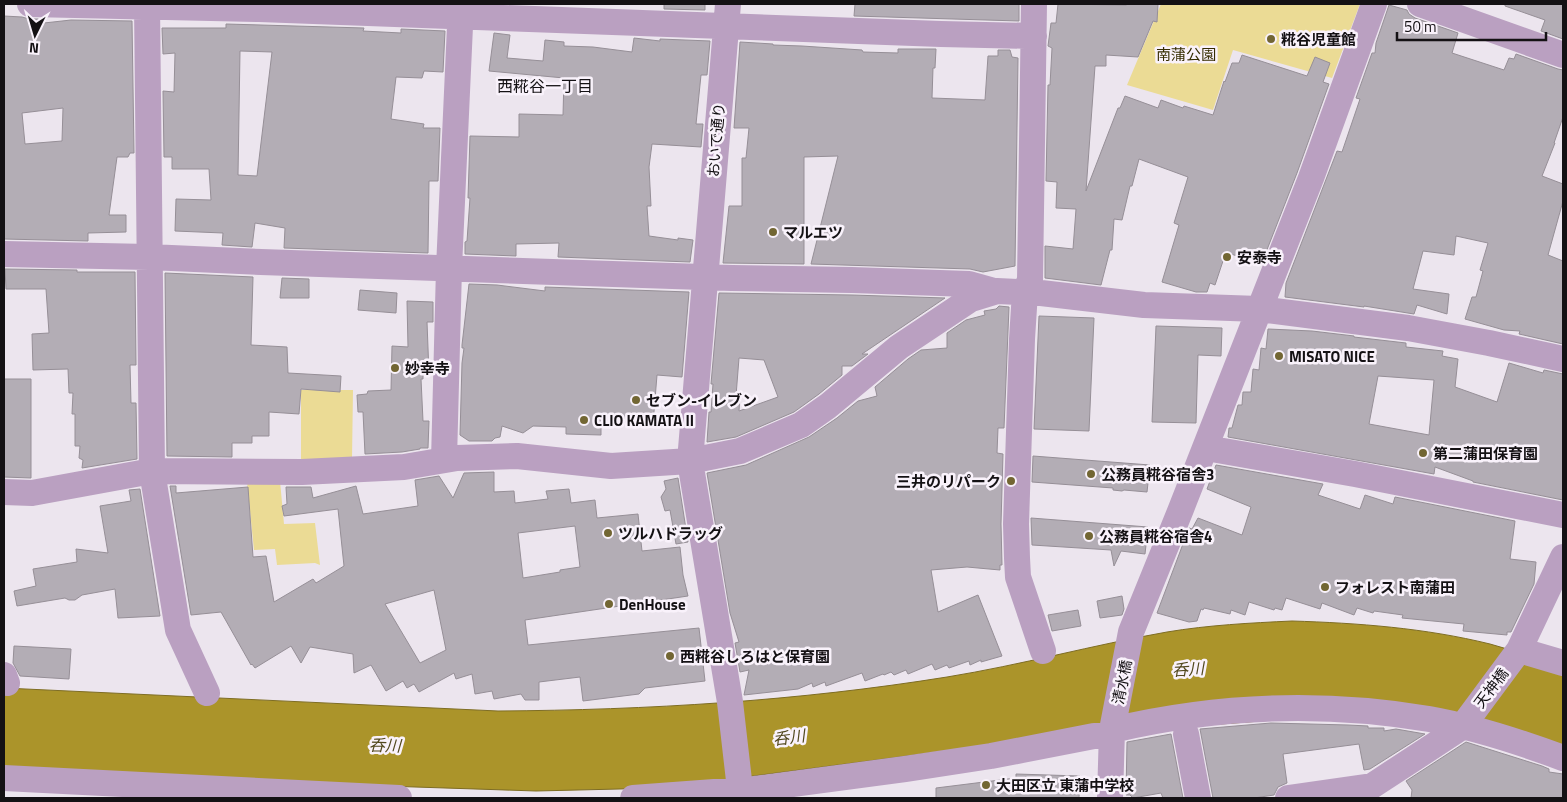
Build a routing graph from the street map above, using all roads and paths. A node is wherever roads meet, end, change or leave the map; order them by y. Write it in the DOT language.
graph roads {
  1 [pos="30,4"];
  2 [pos="1034,4"];
  3 [pos="1374,4"];
  4 [pos="1420,4"];
  5 [pos="147,5"];
  6 [pos="461,10"];
  7 [pos="727,15"];
  8 [pos="1034,36"];
  9 [pos="1563,55"];
  10 [pos="4,254"];
  11 [pos="149,256"];
  12 [pos="449,268"];
  13 [pos="705,276"];
  14 [pos="997,291"];
  15 [pos="1025,292"];
  16 [pos="1259,309"];
  17 [pos="1563,359"];
  18 [pos="1206,448"];
  19 [pos="444,460"];
  20 [pos="690,461"];
  21 [pos="152,471"];
  22 [pos="4,492"];
  23 [pos="1563,515"];
  24 [pos="1563,557"];
  25 [pos="1043,651"];
  26 [pos="1518,651"];
  27 [pos="1563,662"];
  28 [pos="207,693"];
  29 [pos="1473,730"];
  30 [pos="1112,731"];
  31 [pos="1186,734"];
  32 [pos="1563,758"];
  33 [pos="9,785"];
  34 [pos="744,791"];
  35 [pos="1371,792"];
  36 [pos="250,794"];
  37 [pos="399,798"];
  38 [pos="633,798"];
  39 [pos="1110,798"];
  40 [pos="1198,798"];
  41 [pos="1288,798"];
  1 -- 5 [label="street"];
  2 -- 8 [label="street"];
  3 -- 16 [label="street, 清水橋"];
  4 -- 9 [label="street"];
  5 -- 6 [label="street"];
  5 -- 11 [label="street"];
  6 -- 7 [label="street"];
  6 -- 12 [label="street"];
  7 -- 8 [label="street"];
  7 -- 13 [label="street, おいで通り"];
  8 -- 15 [label="street"];
  10 -- 11 [label="street"];
  11 -- 12 [label="street"];
  11 -- 21 [label="street"];
  12 -- 13 [label="street"];
  12 -- 19 [label="street"];
  13 -- 14 [label="street"];
  13 -- 20 [label="street, おいで通り"];
  14 -- 15 [label="street"];
  14 -- 20 [label="street"];
  15 -- 16 [label="street"];
  15 -- 25 [label="street"];
  16 -- 17 [label="street"];
  16 -- 18 [label="street, 清水橋"];
  18 -- 23 [label="street"];
  18 -- 30 [label="street, 清水橋"];
  19 -- 20 [label="street"];
  19 -- 21 [label="street"];
  20 -- 34 [label="street, おいで通り"];
  21 -- 22 [label="street"];
  21 -- 28 [label="street"];
  24 -- 26 [label="street, 天神橋"];
  26 -- 27 [label="street"];
  26 -- 29 [label="street, 天神橋"];
  29 -- 30 [label="street"];
  29 -- 32 [label="street"];
  29 -- 35 [label="street"];
  30 -- 34 [label="street"];
  30 -- 39 [label="street, 清水橋"];
  31 -- 40 [label="street"];
  33 -- 36 [label="street"];
  34 -- 38 [label="street"];
  35 -- 41 [label="street"];
  36 -- 37 [label="street"];
}
